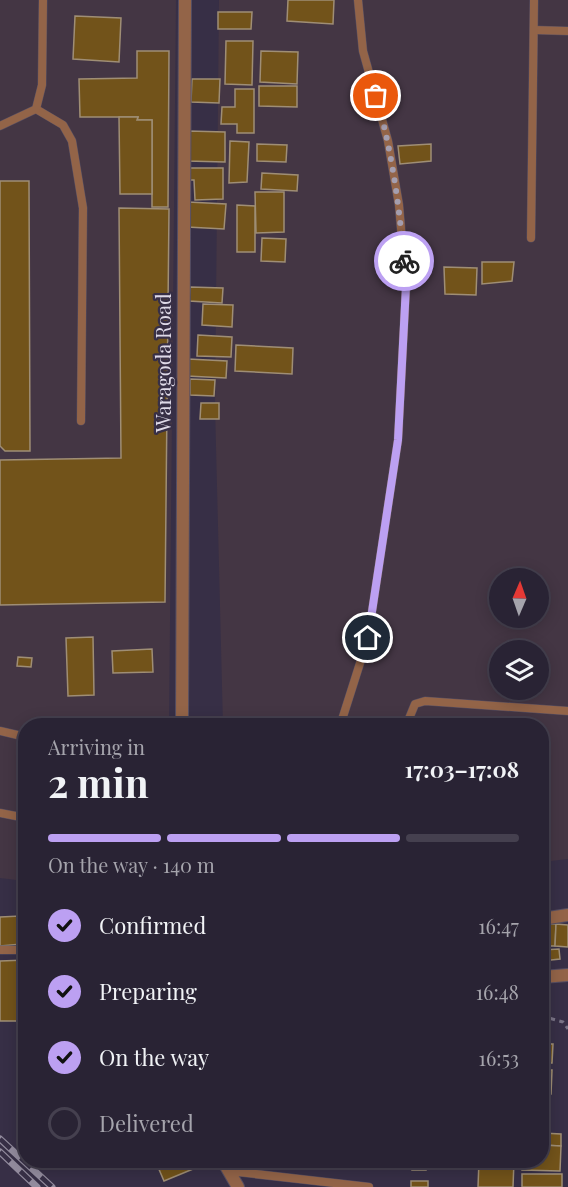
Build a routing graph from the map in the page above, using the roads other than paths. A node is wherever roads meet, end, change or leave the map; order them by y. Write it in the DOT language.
graph roads {
  1 [pos="43,0"];
  2 [pos="185,0"];
  3 [pos="358,0"];
  4 [pos="534,0"];
  5 [pos="534,30"];
  6 [pos="568,31"];
  7 [pos="36,109"];
  8 [pos="0,126"];
  9 [pos="531,238"];
  10 [pos="81,421"];
  11 [pos="568,711"];
  12 [pos="182,718"];
  13 [pos="343,718"];
  14 [pos="409,718"];
  15 [pos="0,731"];
  16 [pos="18,735"];
  17 [pos="0,813"];
  18 [pos="18,816"];
  19 [pos="568,915"];
  20 [pos="549,918"];
  21 [pos="0,950"];
  22 [pos="18,950"];
  23 [pos="568,975"];
  24 [pos="549,976"];
  25 [pos="227,1168"];
  26 [pos="240,1168"];
  27 [pos="238,1187"];
  28 [pos="369,1187"];
  1 -- 7 [label="lane"];
  2 -- 12 [label="street, Waragoda Road"];
  3 -- 13 [label="lane"];
  4 -- 5 [label="lane"];
  5 -- 6 [label="lane"];
  5 -- 9 [label="lane"];
  7 -- 8 [label="lane"];
  7 -- 10 [label="lane"];
  11 -- 14 [label="lane"];
  15 -- 16 [label="lane"];
  17 -- 18 [label="lane"];
  19 -- 20 [label="street"];
  21 -- 22 [label="lane"];
  23 -- 24 [label="street"];
  25 -- 27 [label="street"];
  26 -- 28 [label="lane"];
}
